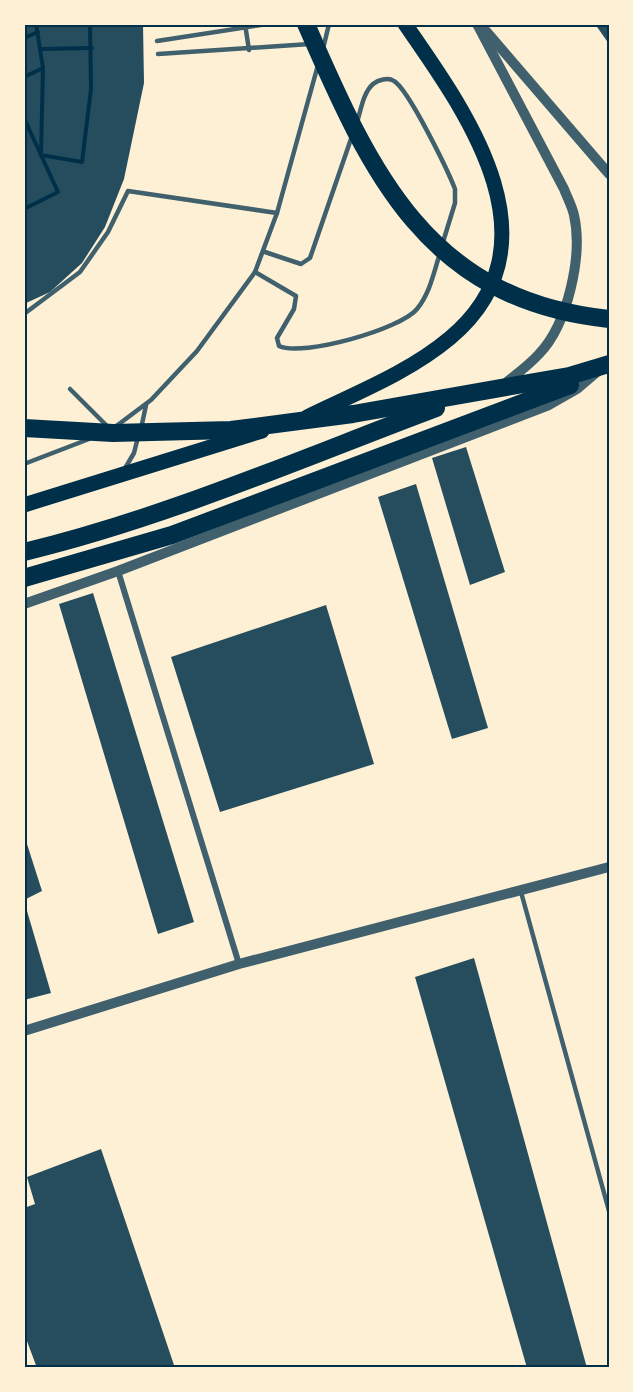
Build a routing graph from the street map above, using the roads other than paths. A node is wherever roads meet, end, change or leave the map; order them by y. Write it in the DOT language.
graph roads {
  1 [pos="267,24"];
  2 [pos="306,24"];
  3 [pos="329,24"];
  4 [pos="405,24"];
  5 [pos="479,24"];
  6 [pos="246,26"];
  7 [pos="157,41"];
  8 [pos="325,42"];
  9 [pos="249,50"];
  10 [pos="158,54"];
  11 [pos="609,174"];
  12 [pos="277,213"];
  13 [pos="265,252"];
  14 [pos="255,272"];
  15 [pos="24,314"];
  16 [pos="609,319"];
  17 [pos="609,363"];
  18 [pos="609,374"];
  19 [pos="508,381"];
  20 [pos="570,385"];
  21 [pos="70,389"];
  22 [pos="146,404"];
  23 [pos="24,428"];
  24 [pos="111,430"];
  25 [pos="24,436"];
  26 [pos="24,464"];
  27 [pos="122,475"];
  28 [pos="24,505"];
  29 [pos="24,552"];
  30 [pos="118,571"];
  31 [pos="24,578"];
  32 [pos="24,604"];
  33 [pos="609,867"];
  34 [pos="521,889"];
  35 [pos="239,964"];
  36 [pos="24,1030"];
  37 [pos="609,1211"];
  1 -- 6 [label="lane"];
  2 -- 16 [label="highway"];
  3 -- 8 [label="lane"];
  4 -- 27 [label="main road"];
  5 -- 11 [label="street"];
  5 -- 19 [label="street"];
  6 -- 7 [label="lane"];
  6 -- 9 [label="lane"];
  8 -- 9 [label="lane"];
  8 -- 12 [label="lane"];
  9 -- 10 [label="lane"];
  12 -- 13 [label="lane"];
  12 -- 15 [label="lane"];
  13 -- 14 [label="lane"];
  13 -- 14 [label="lane"];
  14 -- 22 [label="lane"];
  17 -- 23 [label="highway"];
  17 -- 30 [label="street"];
  18 -- 20 [label="highway"];
  19 -- 29 [label="highway"];
  20 -- 25 [label="highway"];
  20 -- 31 [label="highway"];
  21 -- 24 [label="lane"];
  22 -- 24 [label="lane"];
  22 -- 27 [label="lane"];
  24 -- 26 [label="lane"];
  27 -- 28 [label="main road"];
  30 -- 32 [label="street"];
  30 -- 35 [label="street"];
  33 -- 34 [label="street"];
  34 -- 35 [label="street"];
  34 -- 37 [label="lane"];
  35 -- 36 [label="street"];
}
